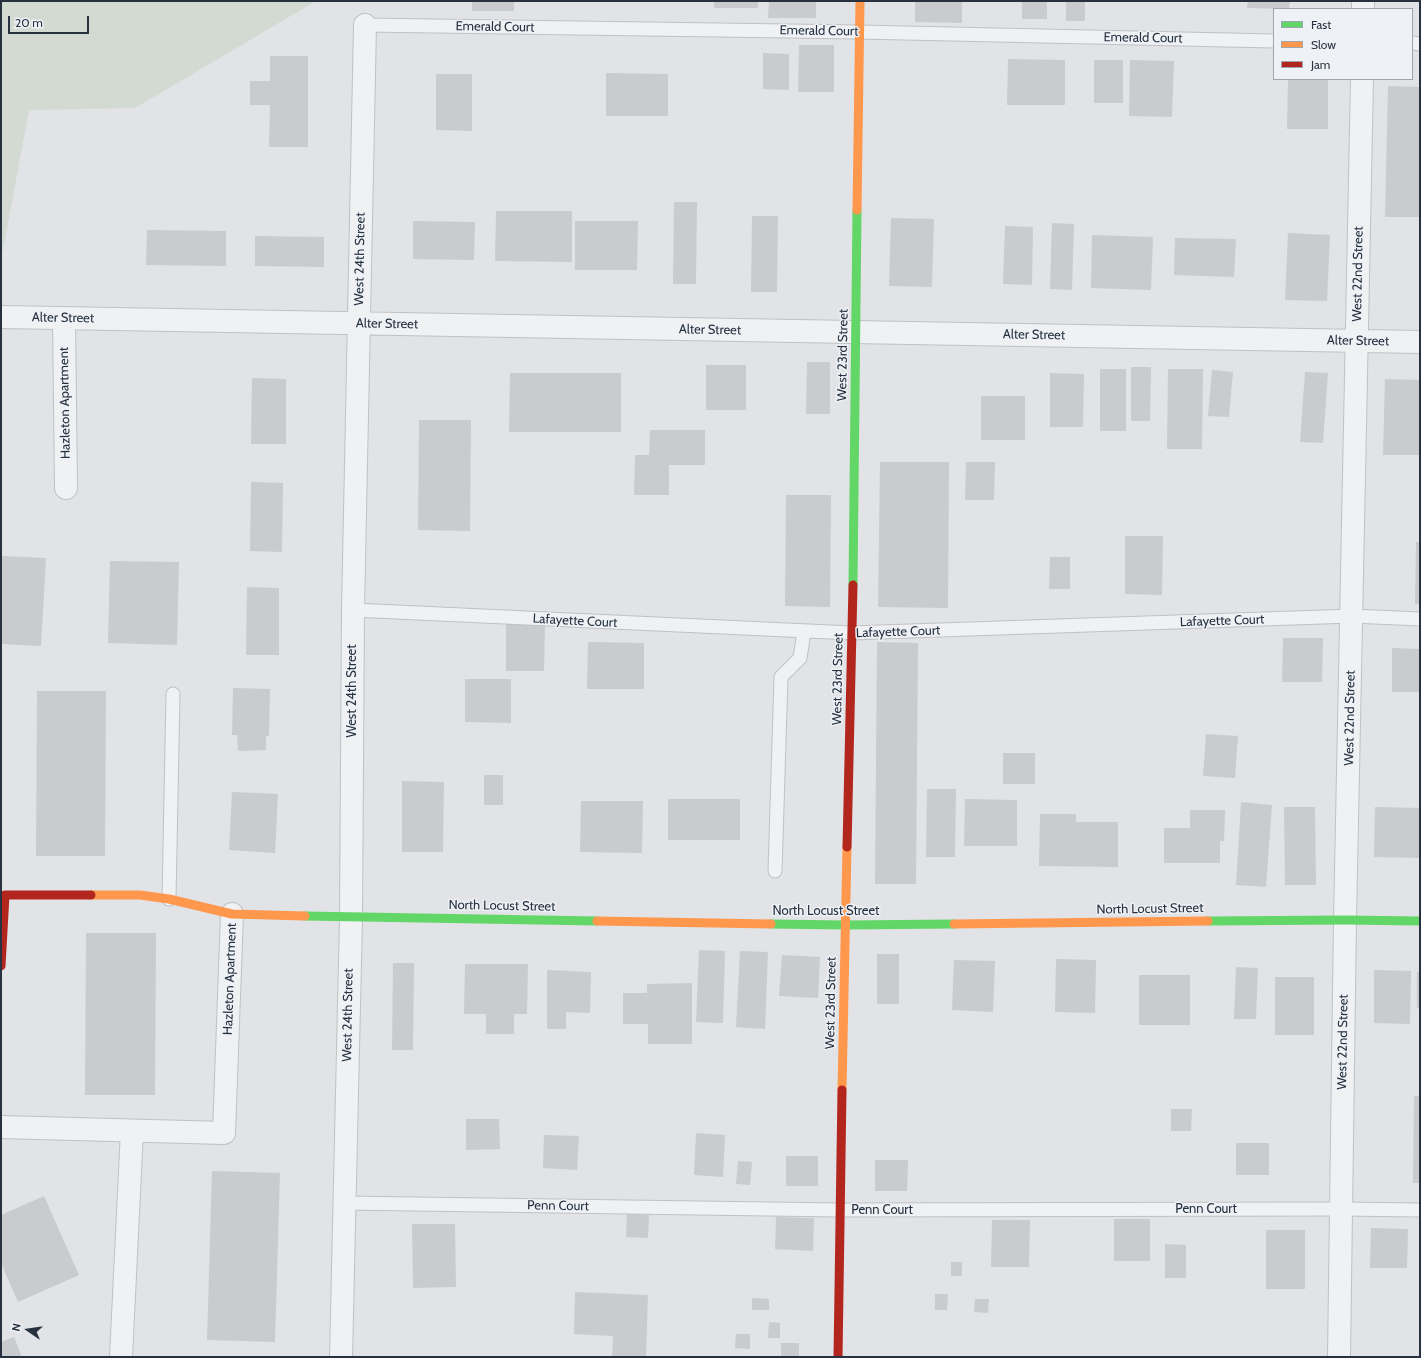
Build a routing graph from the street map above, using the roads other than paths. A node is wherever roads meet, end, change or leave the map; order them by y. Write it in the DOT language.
graph roads {
  1 [pos="860,1"];
  2 [pos="365,25"];
  3 [pos="859,32"];
  4 [pos="1273,41"];
  5 [pos="1362,80"];
  6 [pos="1,317"];
  7 [pos="64,318"];
  8 [pos="359,323"];
  9 [pos="856,332"];
  10 [pos="1357,341"];
  11 [pos="1420,342"];
  12 [pos="66,488"];
  13 [pos="353,610"];
  14 [pos="1352,616"];
  15 [pos="1420,619"];
  16 [pos="804,632"];
  17 [pos="852,633"];
  18 [pos="173,694"];
  19 [pos="775,871"];
  20 [pos="169,899"];
  21 [pos="232,914"];
  22 [pos="351,917"];
  23 [pos="1345,920"];
  24 [pos="1420,921"];
  25 [pos="845,925"];
  26 [pos="1,966"];
  27 [pos="1,1127"];
  28 [pos="132,1131"];
  29 [pos="344,1203"];
  30 [pos="1340,1209"];
  31 [pos="840,1210"];
  32 [pos="1420,1210"];
  33 [pos="122,1357"];
  34 [pos="341,1357"];
  35 [pos="838,1357"];
  36 [pos="1339,1357"];
  1 -- 3 [label="street, West 23rd Street"];
  2 -- 3 [label="lane, Emerald Court"];
  2 -- 8 [label="street, West 24th Street"];
  3 -- 4 [label="lane, Emerald Court"];
  3 -- 9 [label="street, West 23rd Street"];
  5 -- 10 [label="street, West 22nd Street"];
  6 -- 7 [label="street, Alter Street"];
  7 -- 8 [label="street, Alter Street"];
  7 -- 12 [label="street, Hazleton Apartment"];
  8 -- 9 [label="street, Alter Street"];
  8 -- 13 [label="street, West 24th Street"];
  9 -- 10 [label="street, Alter Street"];
  9 -- 17 [label="street, West 23rd Street"];
  10 -- 11 [label="street, Alter Street"];
  10 -- 14 [label="street, West 22nd Street"];
  13 -- 16 [label="lane, Lafayette Court"];
  13 -- 22 [label="street, West 24th Street"];
  14 -- 15 [label="lane, Lafayette Court"];
  14 -- 17 [label="lane, Lafayette Court"];
  14 -- 23 [label="street, West 22nd Street"];
  16 -- 17 [label="lane, Lafayette Court"];
  16 -- 19 [label="lane"];
  17 -- 25 [label="street, West 23rd Street"];
  18 -- 20 [label="lane"];
  20 -- 21 [label="street, Hazleton Apartment"];
  20 -- 26 [label="street, Hazleton Apartment"];
  21 -- 22 [label="street, North Locust Street"];
  21 -- 28 [label="street, Hazleton Apartment"];
  22 -- 25 [label="street, North Locust Street"];
  22 -- 29 [label="street, West 24th Street"];
  23 -- 24 [label="street, North Locust Street"];
  23 -- 25 [label="street, North Locust Street"];
  23 -- 30 [label="street, West 22nd Street"];
  25 -- 31 [label="street, West 23rd Street"];
  27 -- 28 [label="street, Hazleton Apartment"];
  28 -- 33 [label="street"];
  29 -- 31 [label="lane, Penn Court"];
  29 -- 34 [label="street, West 24th Street"];
  30 -- 31 [label="lane, Penn Court"];
  30 -- 32 [label="lane, Penn Court"];
  30 -- 36 [label="street, West 22nd Street"];
  31 -- 35 [label="street, West 23rd Street"];
}
